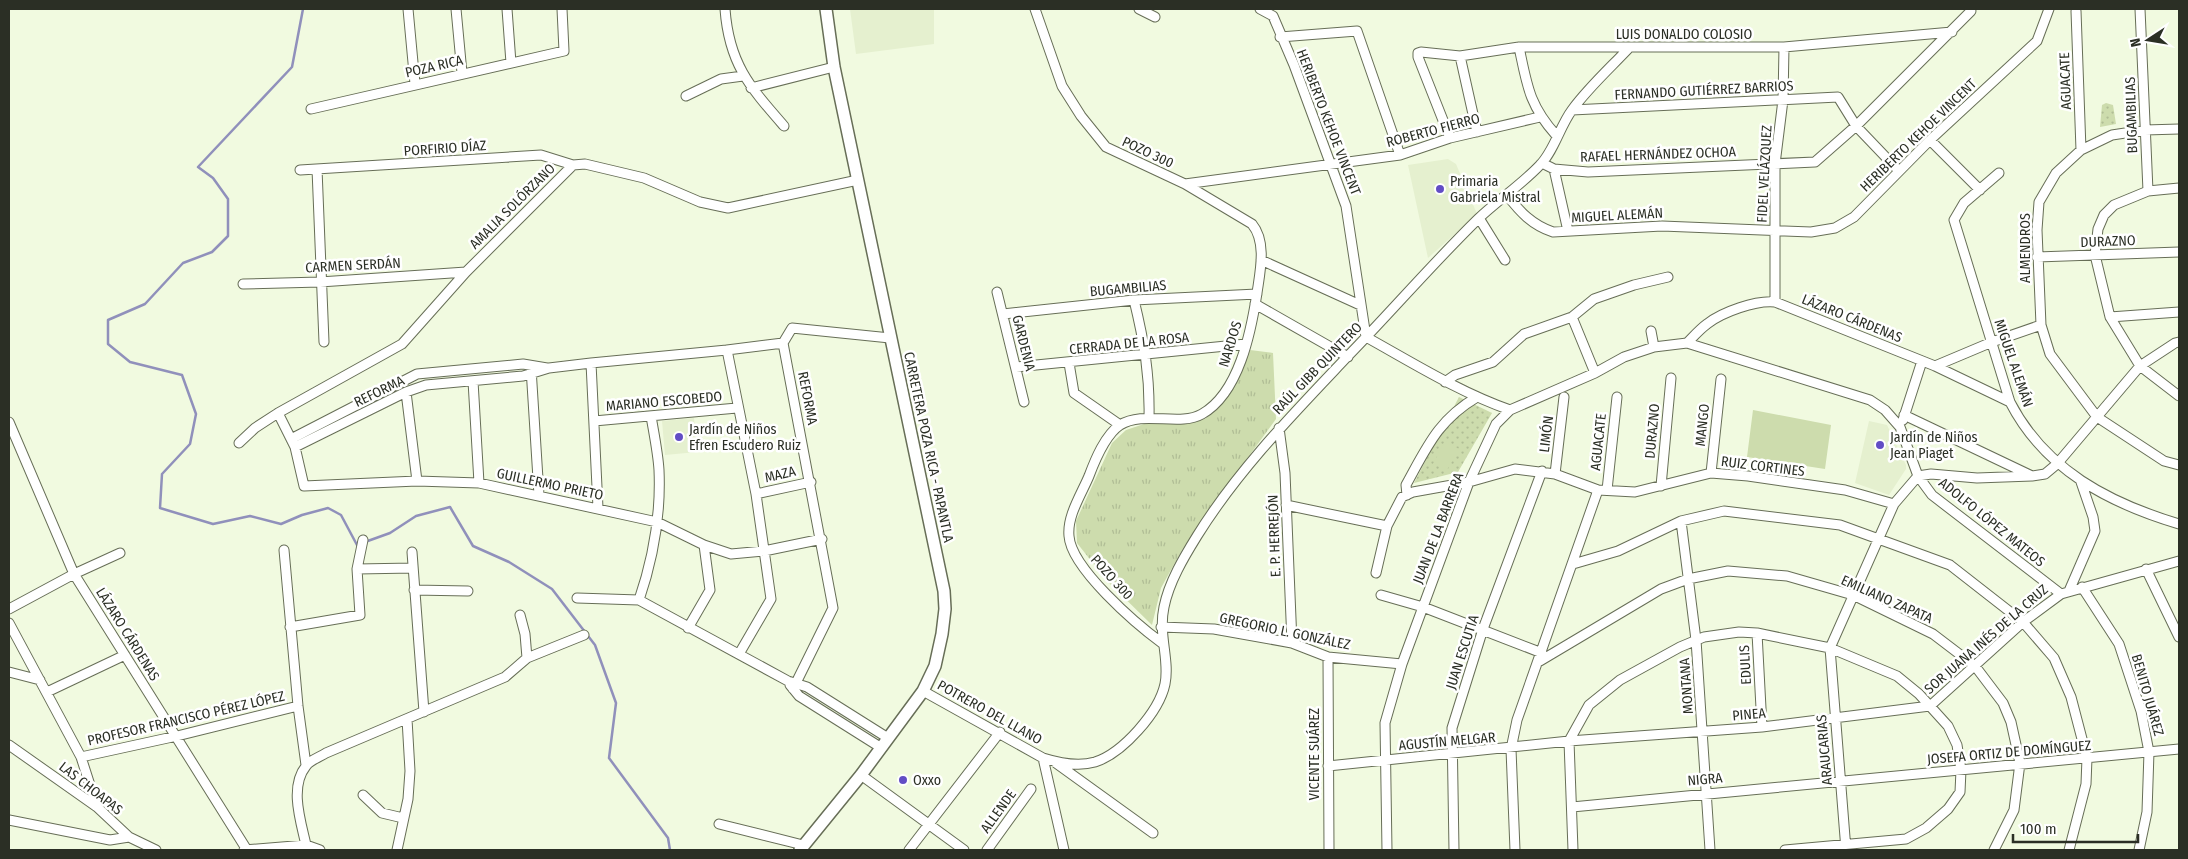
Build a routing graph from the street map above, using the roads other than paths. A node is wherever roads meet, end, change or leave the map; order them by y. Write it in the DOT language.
graph roads {
  1 [pos="408,9"];
  2 [pos="456,9"];
  3 [pos="507,9"];
  4 [pos="562,9"];
  5 [pos="725,9"];
  6 [pos="826,9"];
  7 [pos="1035,9"];
  8 [pos="1139,9"];
  9 [pos="1260,9"];
  10 [pos="2049,9"];
  11 [pos="2140,9"];
  12 [pos="1971,11"];
  13 [pos="2076,12"];
  14 [pos="1274,13"];
  15 [pos="1155,17"];
  16 [pos="1952,32"];
  17 [pos="1280,37"];
  18 [pos="1519,47"];
  19 [pos="1784,47"];
  20 [pos="1628,49"];
  21 [pos="1460,56"];
  22 [pos="511,63"];
  23 [pos="834,68"];
  24 [pos="462,73"];
  25 [pos="743,76"];
  26 [pos="416,84"];
  27 [pos="751,88"];
  28 [pos="686,96"];
  29 [pos="1783,100"];
  30 [pos="311,110"];
  31 [pos="1572,110"];
  32 [pos="1540,117"];
  33 [pos="784,126"];
  34 [pos="1856,126"];
  35 [pos="2179,129"];
  36 [pos="2146,130"];
  37 [pos="1476,132"];
  38 [pos="1556,135"];
  39 [pos="1450,138"];
  40 [pos="1930,140"];
  41 [pos="2081,150"];
  42 [pos="1400,155"];
  43 [pos="1542,163"];
  44 [pos="1332,164"];
  45 [pos="1775,164"];
  46 [pos="574,165"];
  47 [pos="317,169"];
  48 [pos="1554,169"];
  49 [pos="300,170"];
  50 [pos="1899,171"];
  51 [pos="1999,173"];
  52 [pos="858,180"];
  53 [pos="1185,184"];
  54 [pos="2179,188"];
  55 [pos="1980,190"];
  56 [pos="2148,191"];
  57 [pos="1507,195"];
  58 [pos="1479,218"];
  59 [pos="1774,229"];
  60 [pos="1568,231"];
  61 [pos="2179,252"];
  62 [pos="2095,255"];
  63 [pos="2037,257"];
  64 [pos="1261,260"];
  65 [pos="1505,260"];
  66 [pos="466,272"];
  67 [pos="1668,277"];
  68 [pos="320,282"];
  69 [pos="243,284"];
  70 [pos="997,292"];
  71 [pos="1257,294"];
  72 [pos="1134,300"];
  73 [pos="1775,302"];
  74 [pos="1255,304"];
  75 [pos="1360,305"];
  76 [pos="2179,312"];
  77 [pos="1003,314"];
  78 [pos="1572,317"];
  79 [pos="2110,317"];
  80 [pos="2041,325"];
  81 [pos="1651,330"];
  82 [pos="1366,337"];
  83 [pos="890,338"];
  84 [pos="324,342"];
  85 [pos="1992,342"];
  86 [pos="2179,342"];
  87 [pos="783,343"];
  88 [pos="1687,343"];
  89 [pos="1246,344"];
  90 [pos="1654,347"];
  91 [pos="727,350"];
  92 [pos="1147,354"];
  93 [pos="1348,357"];
  94 [pos="1922,361"];
  95 [pos="591,363"];
  96 [pos="1069,363"];
  97 [pos="1936,366"];
  98 [pos="2140,366"];
  99 [pos="1016,367"];
  100 [pos="531,369"];
  101 [pos="1595,373"];
  102 [pos="1671,378"];
  103 [pos="1721,379"];
  104 [pos="473,381"];
  105 [pos="1444,382"];
  106 [pos="406,392"];
  107 [pos="2179,396"];
  108 [pos="1477,397"];
  109 [pos="1564,397"];
  110 [pos="1616,397"];
  111 [pos="1024,402"];
  112 [pos="2010,402"];
  113 [pos="737,408"];
  114 [pos="1510,410"];
  115 [pos="278,413"];
  116 [pos="1904,415"];
  117 [pos="651,416"];
  118 [pos="2098,417"];
  119 [pos="1149,418"];
  120 [pos="594,421"];
  121 [pos="9,422"];
  122 [pos="1120,425"];
  123 [pos="1900,427"];
  124 [pos="1279,428"];
  125 [pos="306,431"];
  126 [pos="311,440"];
  127 [pos="239,443"];
  128 [pos="293,443"];
  129 [pos="2057,464"];
  130 [pos="2179,465"];
  131 [pos="1542,471"];
  132 [pos="1555,474"];
  133 [pos="1710,474"];
  134 [pos="1918,476"];
  135 [pos="2032,476"];
  136 [pos="417,481"];
  137 [pos="811,482"];
  138 [pos="1469,482"];
  139 [pos="2081,482"];
  140 [pos="480,483"];
  141 [pos="1661,486"];
  142 [pos="1603,490"];
  143 [pos="756,494"];
  144 [pos="539,495"];
  145 [pos="1407,495"];
  146 [pos="1286,504"];
  147 [pos="1894,504"];
  148 [pos="598,508"];
  149 [pos="1681,520"];
  150 [pos="657,522"];
  151 [pos="2179,524"];
  152 [pos="1387,526"];
  153 [pos="1879,538"];
  154 [pos="363,540"];
  155 [pos="822,540"];
  156 [pos="704,545"];
  157 [pos="284,550"];
  158 [pos="764,551"];
  159 [pos="412,552"];
  160 [pos="120,553"];
  161 [pos="2179,561"];
  162 [pos="1574,564"];
  163 [pos="413,568"];
  164 [pos="357,569"];
  165 [pos="2146,569"];
  166 [pos="1376,573"];
  167 [pos="74,574"];
  168 [pos="1688,579"];
  169 [pos="2082,587"];
  170 [pos="414,590"];
  171 [pos="468,591"];
  172 [pos="2065,592"];
  173 [pos="1381,595"];
  174 [pos="1853,596"];
  175 [pos="577,598"];
  176 [pos="639,600"];
  177 [pos="1423,606"];
  178 [pos="9,609"];
  179 [pos="520,615"];
  180 [pos="2024,622"];
  181 [pos="9,623"];
  182 [pos="290,627"];
  183 [pos="688,628"];
  184 [pos="1161,628"];
  185 [pos="1483,629"];
  186 [pos="1758,632"];
  187 [pos="584,635"];
  188 [pos="2179,637"];
  189 [pos="1696,640"];
  190 [pos="1162,643"];
  191 [pos="1292,643"];
  192 [pos="1830,648"];
  193 [pos="739,654"];
  194 [pos="125,655"];
  195 [pos="1328,657"];
  196 [pos="1541,657"];
  197 [pos="526,658"];
  198 [pos="1402,664"];
  199 [pos="1976,666"];
  200 [pos="9,672"];
  201 [pos="40,680"];
  202 [pos="792,684"];
  203 [pos="923,691"];
  204 [pos="47,692"];
  205 [pos="298,706"];
  206 [pos="1930,706"];
  207 [pos="839,707"];
  208 [pos="424,712"];
  209 [pos="832,717"];
  210 [pos="1836,718"];
  211 [pos="407,719"];
  212 [pos="1762,727"];
  213 [pos="1702,731"];
  214 [pos="1000,732"];
  215 [pos="177,736"];
  216 [pos="888,738"];
  217 [pos="1569,741"];
  218 [pos="9,745"];
  219 [pos="880,747"];
  220 [pos="1511,749"];
  221 [pos="2179,749"];
  222 [pos="2149,752"];
  223 [pos="1450,753"];
  224 [pos="82,757"];
  225 [pos="1043,758"];
  226 [pos="2087,758"];
  227 [pos="1386,760"];
  228 [pos="1053,761"];
  229 [pos="2020,762"];
  230 [pos="306,765"];
  231 [pos="1328,766"];
  232 [pos="1961,770"];
  233 [pos="861,775"];
  234 [pos="1841,782"];
  235 [pos="1031,789"];
  236 [pos="1706,792"];
  237 [pos="362,796"];
  238 [pos="1572,807"];
  239 [pos="97,808"];
  240 [pos="403,818"];
  241 [pos="9,820"];
  242 [pos="719,824"];
  243 [pos="927,824"];
  244 [pos="1153,833"];
  245 [pos="129,837"];
  246 [pos="306,845"];
  247 [pos="1846,847"];
  248 [pos="802,848"];
  249 [pos="156,850"];
  250 [pos="246,850"];
  251 [pos="320,850"];
  252 [pos="397,850"];
  253 [pos="909,850"];
  254 [pos="964,850"];
  255 [pos="986,850"];
  256 [pos="1064,850"];
  257 [pos="1329,850"];
  258 [pos="1388,850"];
  259 [pos="1454,850"];
  260 [pos="1515,850"];
  261 [pos="1572,850"];
  262 [pos="1710,850"];
  263 [pos="1784,850"];
  264 [pos="1994,850"];
  265 [pos="2069,850"];
  266 [pos="2139,850"];
  1 -- 26 [label="street"];
  2 -- 24 [label="street"];
  3 -- 22 [label="street"];
  4 -- 22 [label="street, POZA RICA"];
  5 -- 25 [label="street"];
  6 -- 23 [label="main road, CARRETERA POZA RICA - PAPANTLA"];
  7 -- 53 [label="street, POZO 300"];
  8 -- 15 [label="street"];
  9 -- 14 [label="street"];
  10 -- 40 [label="street, HERIBERTO KEHOE VINCENT"];
  11 -- 36 [label="street, BUGAMBILIAS"];
  12 -- 16 [label="street"];
  13 -- 41 [label="street, AGUACATE"];
  14 -- 17 [label="street, HERIBERTO KEHOE VINCENT"];
  16 -- 19 [label="street, LUIS DONALDO COLOSIO"];
  16 -- 34 [label="street"];
  17 -- 42 [label="street"];
  17 -- 44 [label="street, HERIBERTO KEHOE VINCENT"];
  18 -- 20 [label="street, LUIS DONALDO COLOSIO"];
  18 -- 21 [label="street, LUIS DONALDO COLOSIO"];
  18 -- 32 [label="street"];
  19 -- 20 [label="street, LUIS DONALDO COLOSIO"];
  19 -- 29 [label="street, FIDEL VELÁZQUEZ"];
  20 -- 31 [label="street"];
  21 -- 37 [label="street"];
  21 -- 39 [label="street, LUIS DONALDO COLOSIO"];
  22 -- 24 [label="street, POZA RICA"];
  23 -- 27 [label="street"];
  23 -- 52 [label="main road, CARRETERA POZA RICA - PAPANTLA"];
  24 -- 26 [label="street, POZA RICA"];
  25 -- 27 [label="street"];
  25 -- 28 [label="street"];
  26 -- 30 [label="street, POZA RICA"];
  27 -- 33 [label="street"];
  29 -- 31 [label="street, FERNANDO GUTIÉRREZ BARRIOS"];
  29 -- 34 [label="street, FERNANDO GUTIÉRREZ BARRIOS"];
  29 -- 45 [label="street, FIDEL VELÁZQUEZ"];
  31 -- 38 [label="street"];
  32 -- 37 [label="street, ROBERTO FIERRO"];
  32 -- 38 [label="street"];
  34 -- 45 [label="street"];
  34 -- 50 [label="street"];
  35 -- 36 [label="street, ALMENDROS"];
  36 -- 41 [label="street, ALMENDROS"];
  36 -- 56 [label="street, BUGAMBILIAS"];
  37 -- 39 [label="street, ROBERTO FIERRO"];
  38 -- 43 [label="street"];
  39 -- 42 [label="street, ROBERTO FIERRO"];
  40 -- 50 [label="street, HERIBERTO KEHOE VINCENT"];
  40 -- 55 [label="street"];
  41 -- 63 [label="street, ALMENDROS"];
  42 -- 44 [label="street, ROBERTO FIERRO"];
  43 -- 48 [label="street, RAFAEL HERNÁNDEZ OCHOA"];
  43 -- 57 [label="street, RAÚL GIBB QUINTERO"];
  44 -- 53 [label="street, ROBERTO FIERRO"];
  44 -- 75 [label="street, HERIBERTO KEHOE VINCENT"];
  45 -- 48 [label="street, RAFAEL HERNÁNDEZ OCHOA"];
  45 -- 59 [label="street, FIDEL VELÁZQUEZ"];
  46 -- 47 [label="street, PORFIRIO DÍAZ"];
  46 -- 52 [label="street, AMALIA SOLÓRZANO"];
  46 -- 66 [label="street, AMALIA SOLÓRZANO"];
  47 -- 49 [label="street, PORFIRIO DÍAZ"];
  47 -- 68 [label="street"];
  48 -- 60 [label="street"];
  50 -- 59 [label="street, HERIBERTO KEHOE VINCENT"];
  51 -- 55 [label="street, MIGUEL ALEMÁN"];
  52 -- 83 [label="main road, CARRETERA POZA RICA - PAPANTLA"];
  53 -- 64 [label="street, POZO 300"];
  54 -- 56 [label="street"];
  55 -- 85 [label="street, MIGUEL ALEMÁN"];
  56 -- 62 [label="street"];
  57 -- 58 [label="street, RAÚL GIBB QUINTERO"];
  57 -- 60 [label="street, MIGUEL ALEMÁN"];
  58 -- 65 [label="street"];
  58 -- 82 [label="street, RAÚL GIBB QUINTERO"];
  59 -- 60 [label="street, MIGUEL ALEMÁN"];
  59 -- 73 [label="street, FIDEL VELÁZQUEZ"];
  61 -- 62 [label="street, DURAZNO"];
  62 -- 63 [label="street, DURAZNO"];
  62 -- 79 [label="street"];
  63 -- 80 [label="street, ALMENDROS"];
  64 -- 71 [label="street, POZO 300"];
  64 -- 75 [label="street"];
  66 -- 68 [label="street, CARMEN SERDÁN"];
  66 -- 115 [label="street, AMALIA SOLÓRZANO"];
  67 -- 78 [label="street"];
  68 -- 69 [label="street, CARMEN SERDÁN"];
  68 -- 84 [label="street"];
  70 -- 77 [label="street, GARDENIA"];
  71 -- 72 [label="street, BUGAMBILIAS"];
  71 -- 74 [label="street, NARDOS"];
  72 -- 77 [label="street, BUGAMBILIAS"];
  72 -- 92 [label="street"];
  73 -- 88 [label="street, LÁZARO CÁRDENAS"];
  73 -- 94 [label="street, LÁZARO CÁRDENAS"];
  74 -- 89 [label="street, NARDOS"];
  74 -- 93 [label="street"];
  75 -- 82 [label="street, HERIBERTO KEHOE VINCENT"];
  76 -- 79 [label="street"];
  77 -- 99 [label="street, GARDENIA"];
  78 -- 101 [label="street"];
  78 -- 105 [label="street"];
  79 -- 98 [label="street"];
  80 -- 85 [label="street"];
  80 -- 118 [label="street, ALMENDROS"];
  81 -- 90 [label="street"];
  82 -- 93 [label="street, RAÚL GIBB QUINTERO"];
  82 -- 105 [label="street"];
  83 -- 87 [label="street"];
  83 -- 203 [label="main road, CARRETERA POZA RICA - PAPANTLA"];
  85 -- 97 [label="street"];
  85 -- 112 [label="street, MIGUEL ALEMÁN"];
  86 -- 98 [label="street"];
  87 -- 91 [label="street, REFORMA"];
  87 -- 137 [label="street, REFORMA"];
  88 -- 90 [label="street, JUAN DE LA BARRERA"];
  88 -- 123 [label="street, ADOLFO LÓPEZ MATEOS"];
  89 -- 92 [label="street, CERRADA DE LA ROSA"];
  89 -- 119 [label="street, NARDOS"];
  90 -- 101 [label="street, JUAN DE LA BARRERA"];
  91 -- 95 [label="street, REFORMA"];
  91 -- 113 [label="street"];
  92 -- 96 [label="street, CERRADA DE LA ROSA"];
  92 -- 119 [label="street"];
  93 -- 124 [label="street, RAÚL GIBB QUINTERO"];
  94 -- 97 [label="street, LÁZARO CÁRDENAS"];
  94 -- 116 [label="street"];
  95 -- 100 [label="street, REFORMA"];
  95 -- 120 [label="street"];
  96 -- 99 [label="street, CERRADA DE LA ROSA"];
  96 -- 122 [label="street"];
  97 -- 112 [label="street, LÁZARO CÁRDENAS"];
  98 -- 107 [label="street"];
  98 -- 118 [label="street"];
  99 -- 111 [label="street, GARDENIA"];
  100 -- 104 [label="street, REFORMA"];
  100 -- 125 [label="street, REFORMA"];
  100 -- 144 [label="street"];
  101 -- 114 [label="street, JUAN DE LA BARRERA"];
  102 -- 141 [label="street, DURAZNO"];
  103 -- 133 [label="street, MANGO"];
  104 -- 106 [label="street, REFORMA"];
  104 -- 140 [label="street"];
  105 -- 108 [label="street"];
  106 -- 126 [label="street, REFORMA"];
  106 -- 136 [label="street"];
  108 -- 114 [label="street"];
  108 -- 145 [label="street"];
  109 -- 132 [label="street, LIMÓN"];
  110 -- 142 [label="street, AGUACATE"];
  112 -- 129 [label="street, MIGUEL ALEMÁN"];
  113 -- 117 [label="street, MARIANO ESCOBEDO"];
  113 -- 143 [label="street"];
  114 -- 138 [label="street, JUAN DE LA BARRERA"];
  115 -- 127 [label="street, AMALIA SOLÓRZANO"];
  115 -- 128 [label="street"];
  116 -- 123 [label="street"];
  116 -- 135 [label="street"];
  117 -- 120 [label="street, MARIANO ESCOBEDO"];
  117 -- 150 [label="street"];
  118 -- 129 [label="street"];
  118 -- 130 [label="street, ALMENDROS"];
  119 -- 122 [label="street"];
  120 -- 148 [label="street"];
  121 -- 167 [label="street, LÁZARO CÁRDENAS"];
  122 -- 190 [label="street, POZO 300"];
  123 -- 134 [label="street, ADOLFO LÓPEZ MATEOS"];
  124 -- 146 [label="street, E. P. HERREJÓN"];
  124 -- 184 [label="street, RAÚL GIBB QUINTERO"];
  125 -- 126 [label="street"];
  125 -- 128 [label="street, REFORMA"];
  126 -- 128 [label="street, REFORMA"];
  128 -- 136 [label="street, GUILLERMO PRIETO"];
  129 -- 135 [label="street"];
  129 -- 139 [label="street, MIGUEL ALEMÁN"];
  131 -- 132 [label="street, RUIZ CORTINES"];
  131 -- 138 [label="street, RUIZ CORTINES"];
  131 -- 185 [label="street, JUAN ESCUTIA"];
  132 -- 142 [label="street, RUIZ CORTINES"];
  133 -- 141 [label="street, RUIZ CORTINES"];
  133 -- 147 [label="street, RUIZ CORTINES"];
  134 -- 135 [label="street"];
  134 -- 147 [label="street"];
  134 -- 172 [label="street, ADOLFO LÓPEZ MATEOS"];
  136 -- 140 [label="street, GUILLERMO PRIETO"];
  137 -- 143 [label="street, MAZA"];
  137 -- 155 [label="street, REFORMA"];
  138 -- 145 [label="street, RUIZ CORTINES"];
  138 -- 177 [label="street, JUAN DE LA BARRERA"];
  139 -- 151 [label="street, MIGUEL ALEMÁN"];
  139 -- 172 [label="street"];
  140 -- 144 [label="street, GUILLERMO PRIETO"];
  141 -- 142 [label="street, RUIZ CORTINES"];
  142 -- 162 [label="street"];
  143 -- 158 [label="street"];
  144 -- 148 [label="street, GUILLERMO PRIETO"];
  145 -- 152 [label="street"];
  146 -- 152 [label="street"];
  146 -- 191 [label="street, E. P. HERREJÓN"];
  147 -- 153 [label="street"];
  148 -- 150 [label="street, GUILLERMO PRIETO"];
  149 -- 153 [label="street"];
  149 -- 162 [label="street"];
  149 -- 168 [label="street, MONTANA"];
  150 -- 156 [label="street, GUILLERMO PRIETO"];
  150 -- 176 [label="street"];
  152 -- 166 [label="street"];
  153 -- 174 [label="street"];
  153 -- 180 [label="street"];
  154 -- 164 [label="street"];
  155 -- 158 [label="street, GUILLERMO PRIETO"];
  155 -- 202 [label="street, REFORMA"];
  156 -- 158 [label="street, GUILLERMO PRIETO"];
  156 -- 183 [label="street"];
  157 -- 182 [label="street"];
  158 -- 193 [label="street"];
  159 -- 163 [label="street"];
  160 -- 167 [label="street"];
  161 -- 165 [label="street"];
  162 -- 196 [label="street"];
  163 -- 164 [label="street"];
  163 -- 170 [label="street"];
  164 -- 182 [label="street"];
  165 -- 169 [label="street"];
  165 -- 188 [label="street"];
  167 -- 178 [label="street"];
  167 -- 194 [label="street, LÁZARO CÁRDENAS"];
  168 -- 174 [label="street, EMILIANO ZAPATA"];
  168 -- 189 [label="street, MONTANA"];
  168 -- 196 [label="street, EMILIANO ZAPATA"];
  169 -- 172 [label="street"];
  169 -- 222 [label="street, BENITO JUÁREZ"];
  170 -- 171 [label="street"];
  170 -- 208 [label="street"];
  172 -- 180 [label="street, SOR JUANA INÉS DE LA CRUZ"];
  173 -- 177 [label="street"];
  174 -- 192 [label="street"];
  174 -- 199 [label="street, EMILIANO ZAPATA"];
  175 -- 176 [label="street"];
  176 -- 183 [label="street"];
  177 -- 185 [label="street"];
  177 -- 198 [label="street, JUAN DE LA BARRERA"];
  179 -- 197 [label="street"];
  180 -- 199 [label="street, SOR JUANA INÉS DE LA CRUZ"];
  180 -- 226 [label="street"];
  181 -- 201 [label="street"];
  182 -- 205 [label="street"];
  183 -- 193 [label="street"];
  184 -- 190 [label="street, POTRERO DEL LLANO"];
  184 -- 191 [label="street, GREGORIO L. GONZÁLEZ"];
  185 -- 196 [label="street"];
  185 -- 223 [label="street, JUAN ESCUTIA"];
  186 -- 189 [label="street"];
  186 -- 192 [label="street"];
  186 -- 212 [label="street, EDULIS"];
  187 -- 197 [label="street"];
  189 -- 213 [label="street, MONTANA"];
  189 -- 217 [label="street"];
  190 -- 228 [label="street, POTRERO DEL LLANO"];
  191 -- 195 [label="street, GREGORIO L. GONZÁLEZ"];
  192 -- 206 [label="street"];
  192 -- 210 [label="street, ARAUCARIAS"];
  193 -- 202 [label="street"];
  194 -- 204 [label="street"];
  194 -- 215 [label="street, LÁZARO CÁRDENAS"];
  195 -- 198 [label="street, GREGORIO L. GONZÁLEZ"];
  195 -- 231 [label="street, VICENTE SUÁREZ"];
  196 -- 220 [label="street"];
  197 -- 208 [label="street"];
  198 -- 227 [label="street, JUAN DE LA BARRERA"];
  199 -- 206 [label="street, SOR JUANA INÉS DE LA CRUZ"];
  199 -- 229 [label="street, EMILIANO ZAPATA"];
  200 -- 201 [label="street"];
  201 -- 204 [label="street"];
  202 -- 207 [label="street"];
  202 -- 209 [label="street"];
  203 -- 214 [label="street, POTRERO DEL LLANO"];
  203 -- 216 [label="main road, CARRETERA POZA RICA - PAPANTLA"];
  204 -- 224 [label="street"];
  205 -- 215 [label="street, PROFESOR FRANCISCO PÉREZ LÓPEZ"];
  205 -- 230 [label="street"];
  206 -- 210 [label="street, PINEA"];
  206 -- 232 [label="street"];
  207 -- 209 [label="street"];
  207 -- 216 [label="street"];
  208 -- 211 [label="street"];
  209 -- 219 [label="street"];
  210 -- 212 [label="street, PINEA"];
  210 -- 234 [label="street, ARAUCARIAS"];
  211 -- 230 [label="street"];
  211 -- 240 [label="street"];
  212 -- 213 [label="street, PINEA"];
  213 -- 217 [label="street, PINEA"];
  213 -- 236 [label="street, MONTANA"];
  214 -- 225 [label="street, POTRERO DEL LLANO"];
  214 -- 243 [label="street"];
  215 -- 224 [label="street, PROFESOR FRANCISCO PÉREZ LÓPEZ"];
  215 -- 250 [label="street, LÁZARO CÁRDENAS"];
  216 -- 219 [label="main road, CARRETERA POZA RICA - PAPANTLA"];
  217 -- 220 [label="street, AGUSTÍN MELGAR"];
  217 -- 238 [label="street"];
  218 -- 239 [label="street, LAS CHOAPAS"];
  219 -- 233 [label="main road, CARRETERA POZA RICA - PAPANTLA"];
  220 -- 223 [label="street, AGUSTÍN MELGAR"];
  220 -- 260 [label="street"];
  221 -- 222 [label="street, JOSEFA ORTIZ DE DOMÍNGUEZ"];
  222 -- 226 [label="street, JOSEFA ORTIZ DE DOMÍNGUEZ"];
  222 -- 266 [label="street, BENITO JUÁREZ"];
  223 -- 227 [label="street, AGUSTÍN MELGAR"];
  223 -- 259 [label="street, JUAN ESCUTIA"];
  224 -- 239 [label="street"];
  225 -- 228 [label="street, POTRERO DEL LLANO"];
  225 -- 256 [label="street, POTRERO DEL LLANO"];
  226 -- 229 [label="street, JOSEFA ORTIZ DE DOMÍNGUEZ"];
  226 -- 265 [label="street"];
  227 -- 231 [label="street, AGUSTÍN MELGAR"];
  227 -- 258 [label="street, JUAN DE LA BARRERA"];
  228 -- 244 [label="street"];
  229 -- 232 [label="street, JOSEFA ORTIZ DE DOMÍNGUEZ"];
  229 -- 264 [label="street, EMILIANO ZAPATA"];
  230 -- 246 [label="street"];
  231 -- 257 [label="street, VICENTE SUÁREZ"];
  232 -- 234 [label="street, JOSEFA ORTIZ DE DOMÍNGUEZ"];
  232 -- 247 [label="street"];
  233 -- 243 [label="street"];
  233 -- 248 [label="main road, CARRETERA POZA RICA - PAPANTLA"];
  234 -- 236 [label="street, NIGRA"];
  234 -- 247 [label="street, ARAUCARIAS"];
  235 -- 255 [label="street, ALLENDE"];
  236 -- 238 [label="street, NIGRA"];
  236 -- 262 [label="street, MONTANA"];
  237 -- 240 [label="street"];
  238 -- 261 [label="street"];
  239 -- 245 [label="street, LAS CHOAPAS"];
  240 -- 252 [label="street"];
  241 -- 245 [label="street"];
  242 -- 248 [label="street"];
  243 -- 253 [label="street"];
  243 -- 254 [label="street"];
  245 -- 249 [label="street, LAS CHOAPAS"];
  246 -- 250 [label="street"];
  246 -- 251 [label="street"];
  247 -- 263 [label="street"];
}
